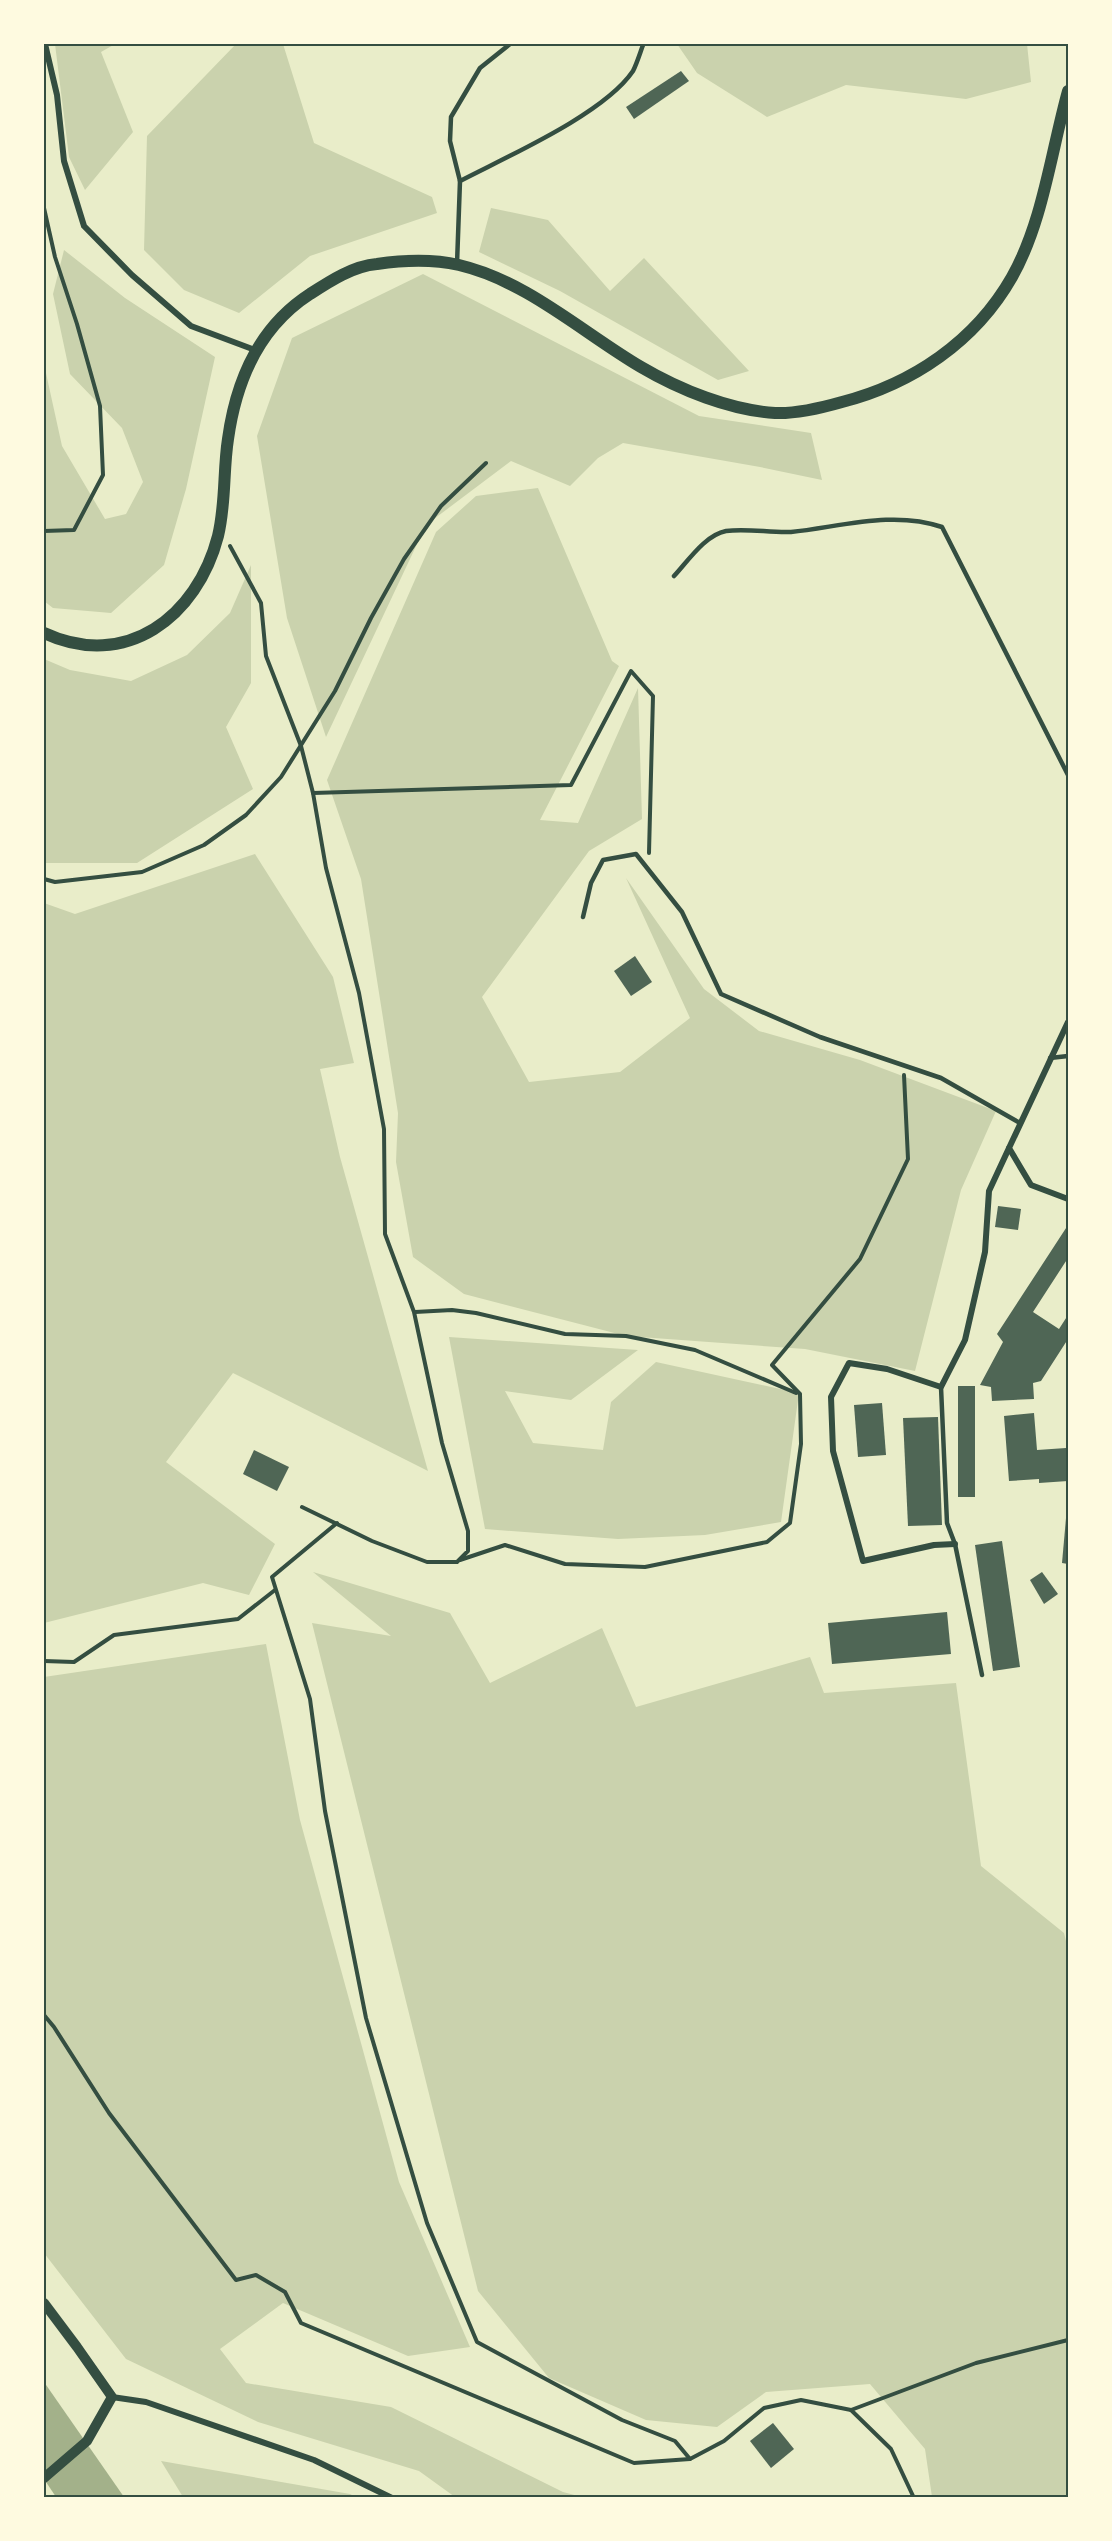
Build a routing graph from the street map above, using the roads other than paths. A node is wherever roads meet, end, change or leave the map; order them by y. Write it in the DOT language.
graph roads {
  1 [pos="45,44"];
  2 [pos="510,44"];
  3 [pos="643,45"];
  4 [pos="1068,91"];
  5 [pos="460,181"];
  6 [pos="457,264"];
  7 [pos="255,350"];
  8 [pos="674,576"];
  9 [pos="44,633"];
  10 [pos="1068,775"];
  11 [pos="583,917"];
  12 [pos="1068,1022"];
  13 [pos="1068,1056"];
  14 [pos="1050,1058"];
  15 [pos="1020,1123"];
  16 [pos="1009,1148"];
  17 [pos="1068,1199"];
  18 [pos="941,1387"];
  19 [pos="955,1544"];
  20 [pos="982,1675"];
  21 [pos="44,2303"];
  22 [pos="111,2397"];
  23 [pos="44,2478"];
  24 [pos="392,2498"];
  1 -- 7 [label="street"];
  2 -- 5 [label="lane"];
  3 -- 5 [label="lane"];
  4 -- 6 [label="main road"];
  5 -- 6 [label="lane"];
  6 -- 7 [label="main road"];
  7 -- 9 [label="main road"];
  8 -- 10 [label="lane"];
  11 -- 15 [label="lane"];
  12 -- 14 [label="street"];
  13 -- 14 [label="lane"];
  14 -- 15 [label="street"];
  15 -- 16 [label="street"];
  16 -- 17 [label="street"];
  16 -- 18 [label="street"];
  18 -- 19 [label="lane"];
  18 -- 19 [label="street"];
  19 -- 20 [label="lane"];
  21 -- 22 [label="street"];
  22 -- 23 [label="street"];
  22 -- 24 [label="street"];
}
